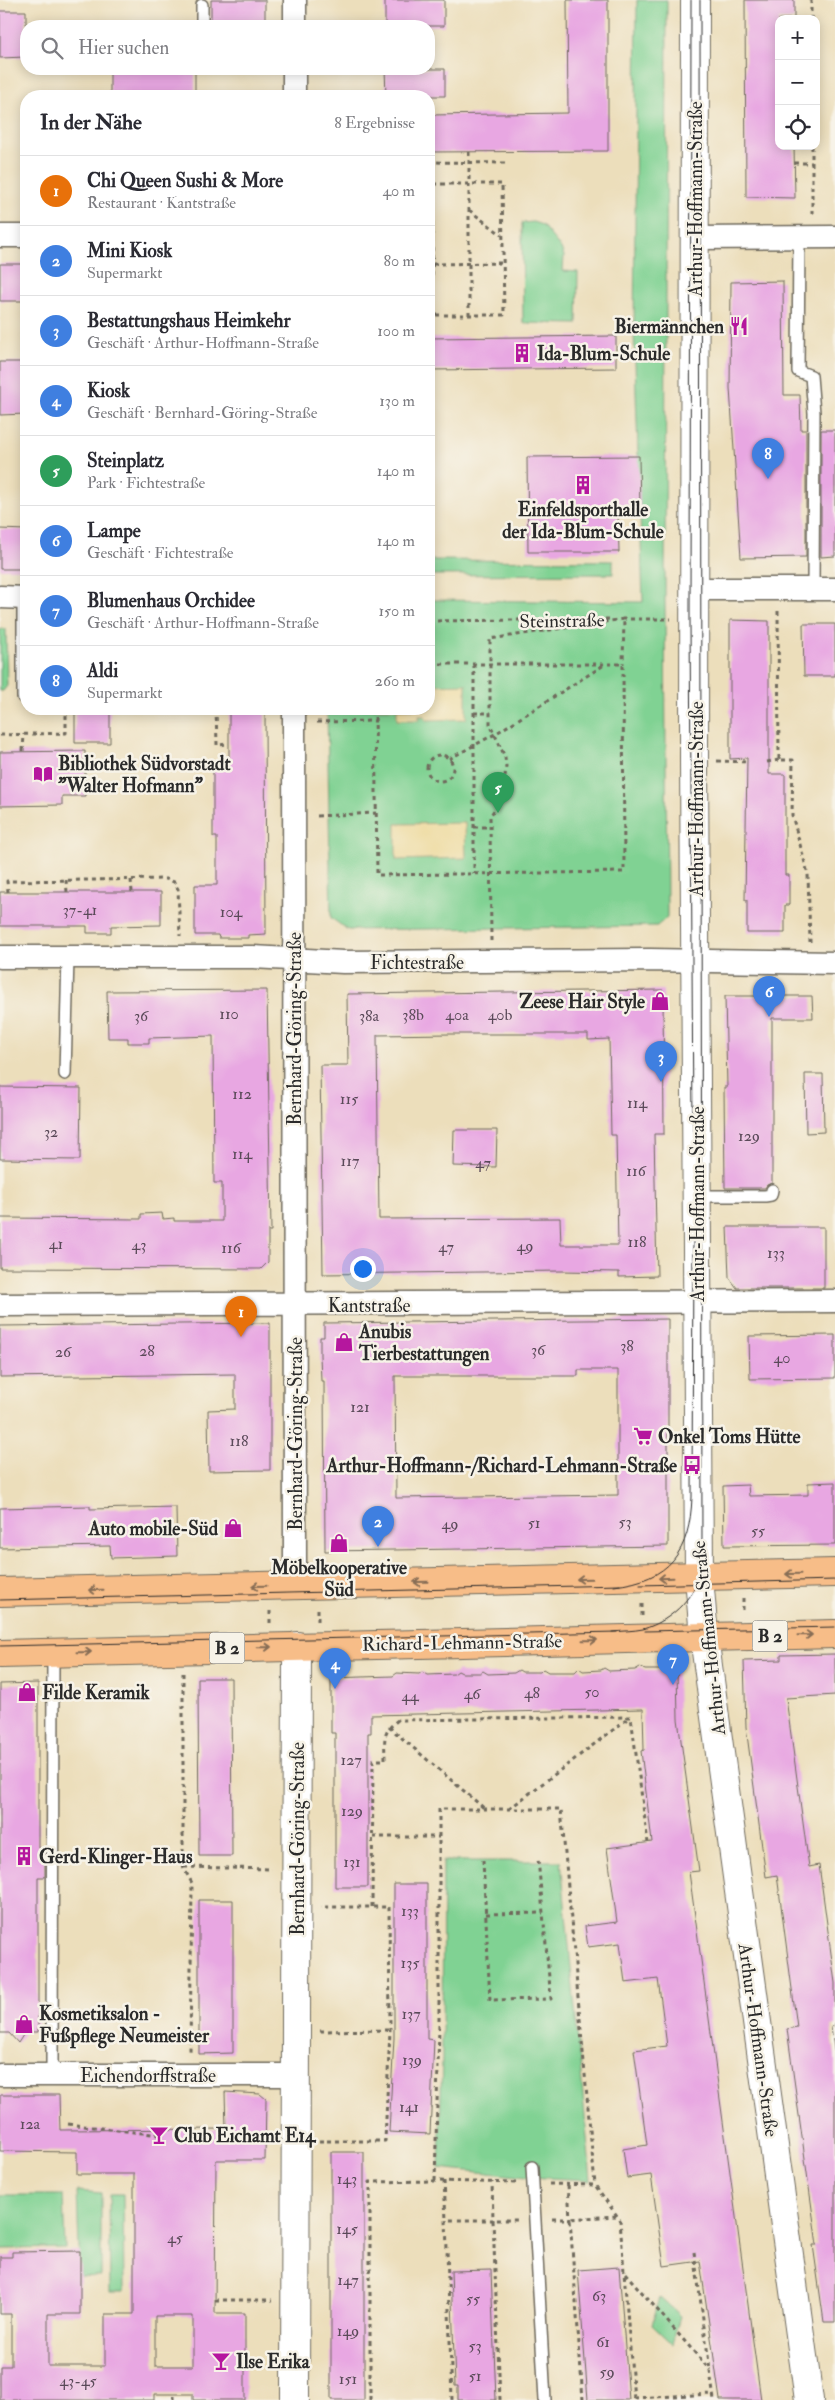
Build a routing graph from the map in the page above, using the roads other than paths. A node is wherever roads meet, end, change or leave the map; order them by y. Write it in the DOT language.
graph roads {
  1 [pos="295,0"];
  2 [pos="695,0"];
  3 [pos="202,5"];
  4 [pos="202,20"];
  5 [pos="295,20"];
  6 [pos="294,75"];
  7 [pos="294,90"];
  8 [pos="0,236"];
  9 [pos="20,236"];
  10 [pos="806,237"];
  11 [pos="835,237"];
  12 [pos="695,238"];
  13 [pos="695,589"];
  14 [pos="824,589"];
  15 [pos="0,598"];
  16 [pos="20,598"];
  17 [pos="294,716"];
  18 [pos="0,957"];
  19 [pos="68,957"];
  20 [pos="294,959"];
  21 [pos="697,961"];
  22 [pos="835,962"];
  23 [pos="66,1074"];
  24 [pos="772,1190"];
  25 [pos="696,1196"];
  26 [pos="835,1301"];
  27 [pos="697,1303"];
  28 [pos="0,1305"];
  29 [pos="294,1305"];
  30 [pos="835,1573"];
  31 [pos="699,1576"];
  32 [pos="295,1585"];
  33 [pos="0,1592"];
  34 [pos="835,1634"];
  35 [pos="704,1637"];
  36 [pos="308,1639"];
  37 [pos="53,1652"];
  38 [pos="0,1654"];
  39 [pos="0,2075"];
  40 [pos="52,2075"];
  41 [pos="296,2076"];
  42 [pos="532,2167"];
  43 [pos="295,2400"];
  44 [pos="545,2400"];
  45 [pos="809,2400"];
  1 -- 5 [label="street"];
  2 -- 12 [label="street, Arthur-Hoffmann-Straße"];
  3 -- 4 [label="lane"];
  6 -- 7 [label="street"];
  8 -- 9 [label="street"];
  10 -- 11 [label="street"];
  10 -- 12 [label="street"];
  10 -- 14 [label="lane"];
  12 -- 13 [label="street, Arthur-Hoffmann-Straße"];
  13 -- 14 [label="street"];
  13 -- 21 [label="street, Arthur-Hoffmann-Straße"];
  15 -- 16 [label="street"];
  17 -- 20 [label="street, Bernhard-Göring-Straße"];
  18 -- 19 [label="street, Fichtestraße"];
  19 -- 20 [label="street, Fichtestraße"];
  19 -- 23 [label="lane"];
  20 -- 21 [label="street, Fichtestraße"];
  20 -- 29 [label="street, Bernhard-Göring-Straße"];
  21 -- 22 [label="street, Fichtestraße"];
  21 -- 25 [label="street, Arthur-Hoffmann-Straße"];
  24 -- 25 [label="lane"];
  25 -- 27 [label="street, Arthur-Hoffmann-Straße"];
  26 -- 27 [label="street, Kantstraße"];
  27 -- 29 [label="street, Kantstraße"];
  27 -- 31 [label="street, Arthur-Hoffmann-Straße"];
  28 -- 29 [label="street, Kantstraße"];
  29 -- 32 [label="street, Bernhard-Göring-Straße"];
  30 -- 31 [label="main road, one-way"];
  31 -- 32 [label="main road, one-way"];
  31 -- 35 [label="street, Arthur-Hoffmann-Straße"];
  32 -- 33 [label="main road, one-way"];
  35 -- 34 [label="main road, Richard-Lehmann-Straße / B 2, one-way"];
  36 -- 35 [label="main road, Richard-Lehmann-Straße / B 2, one-way"];
  35 -- 45 [label="street, Arthur-Hoffmann-Straße"];
  37 -- 36 [label="main road, Richard-Lehmann-Straße / B 2, one-way"];
  36 -- 41 [label="street, Bernhard-Göring-Straße"];
  37 -- 38 [label="main road, Richard-Lehmann-Straße / B 2"];
  37 -- 40 [label="lane"];
  39 -- 40 [label="street, Eichendorffstraße"];
  40 -- 41 [label="street, Eichendorffstraße"];
  41 -- 43 [label="street, Bernhard-Göring-Straße"];
  42 -- 44 [label="lane"];
}
